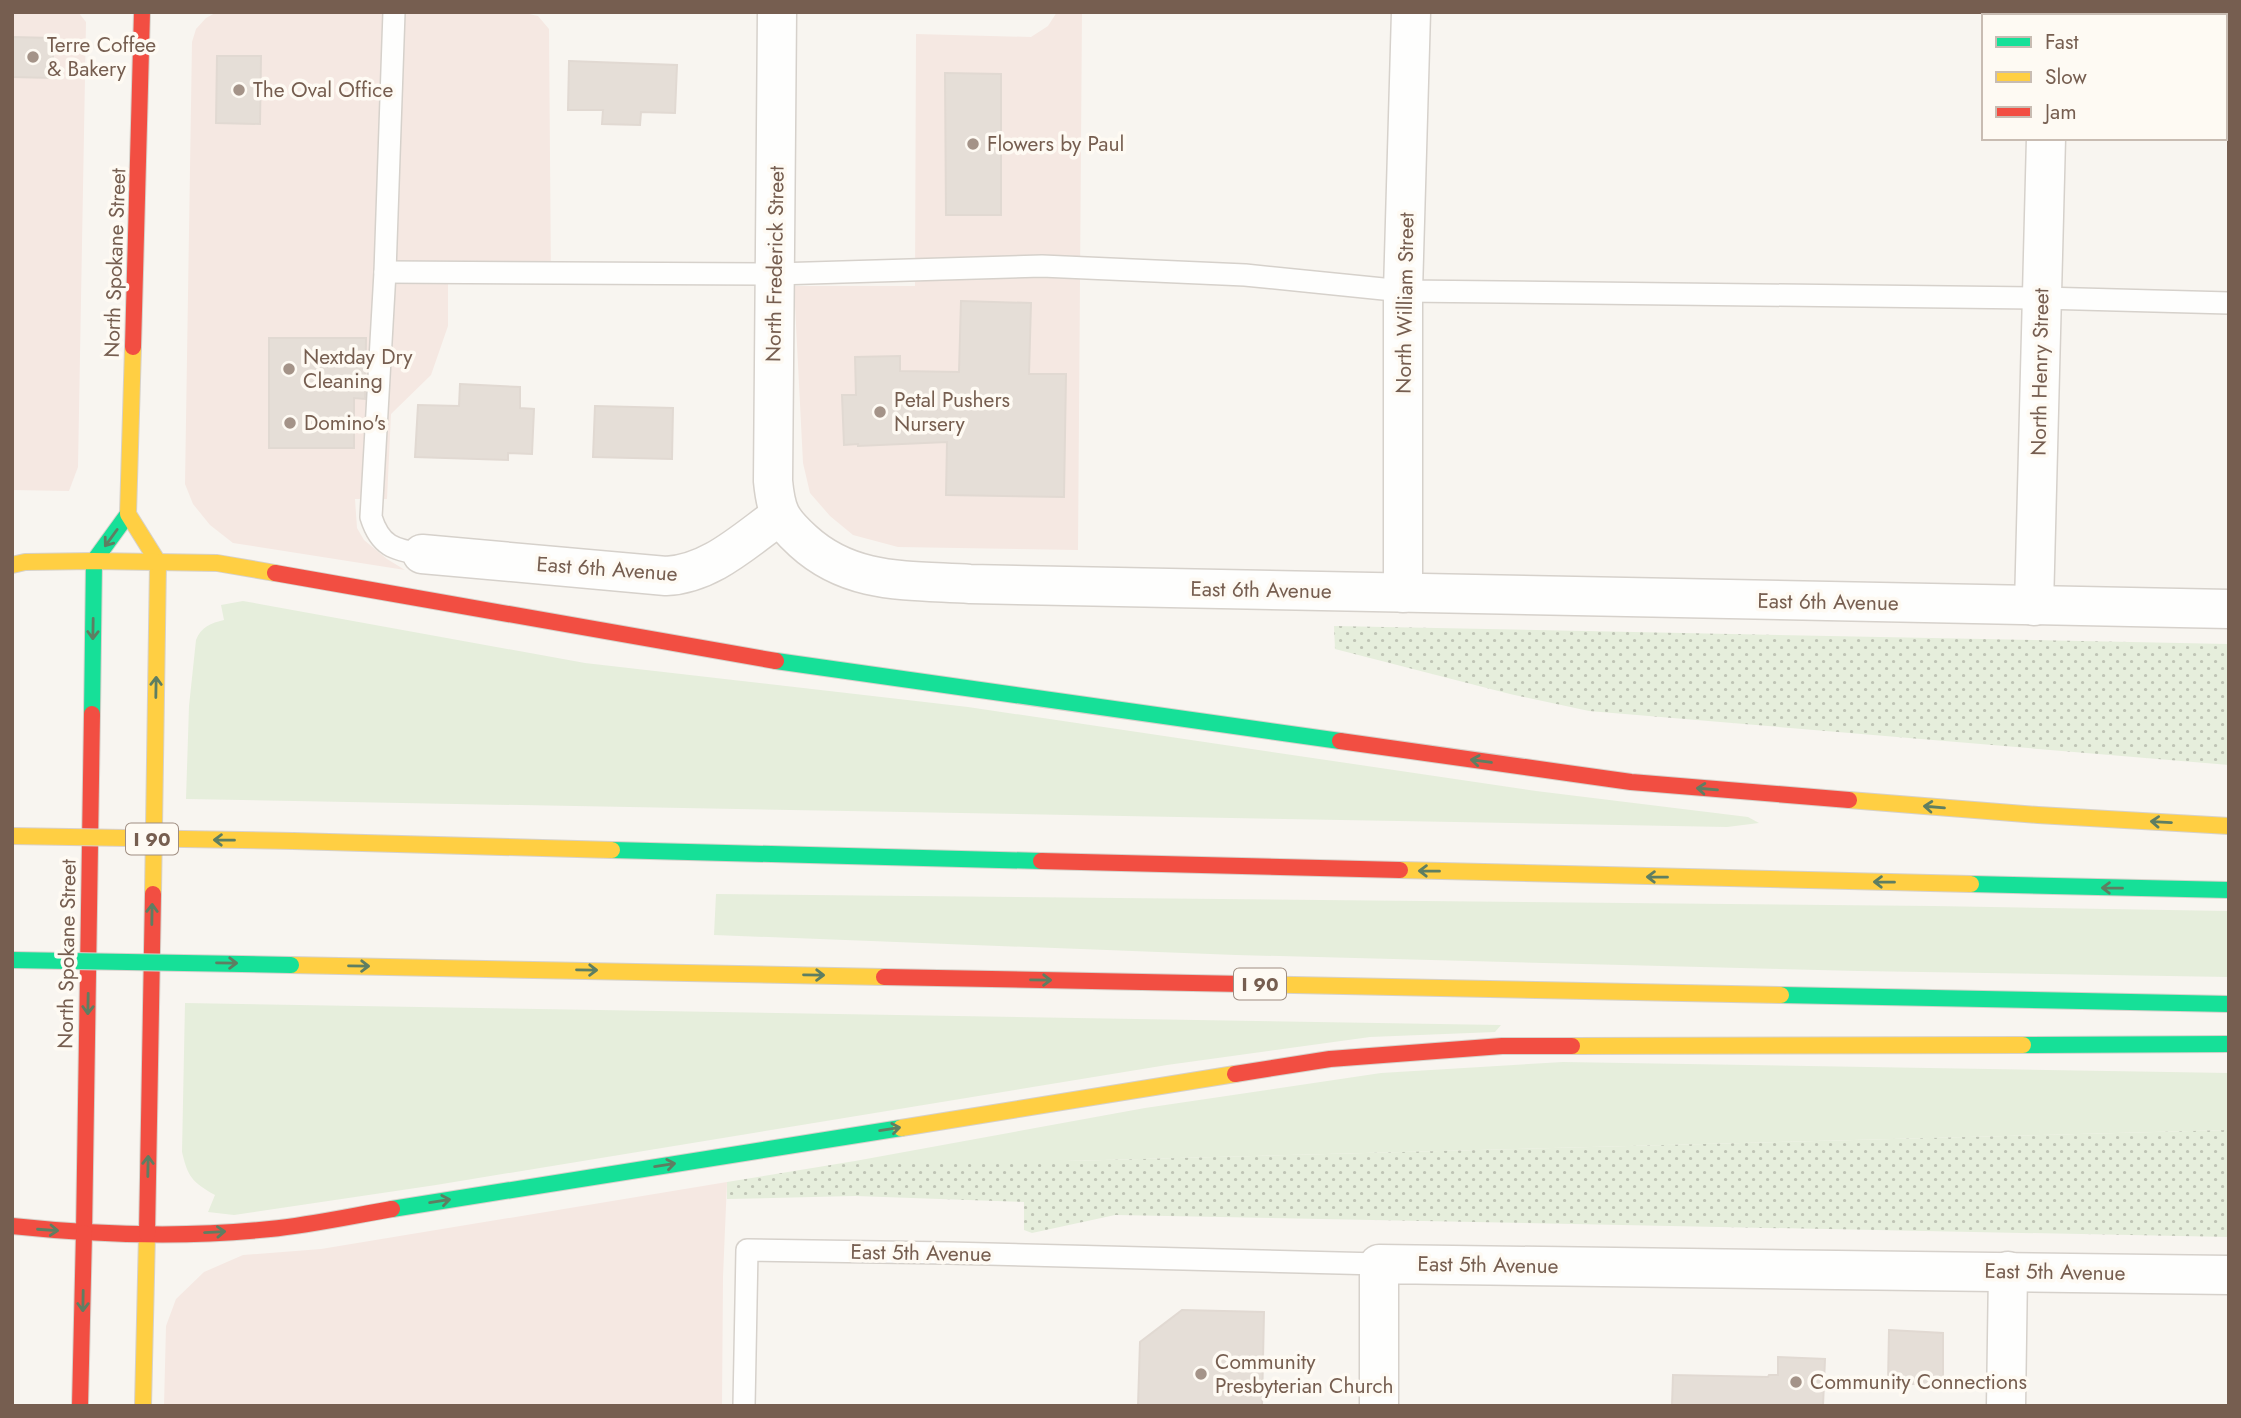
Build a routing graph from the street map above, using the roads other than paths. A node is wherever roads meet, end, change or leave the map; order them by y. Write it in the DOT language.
graph roads {
  1 [pos="142,12"];
  2 [pos="394,12"];
  3 [pos="777,12"];
  4 [pos="1411,12"];
  5 [pos="2075,12"];
  6 [pos="2136,14"];
  7 [pos="2046,140"];
  8 [pos="384,272"];
  9 [pos="776,274"];
  10 [pos="1404,292"];
  11 [pos="2042,298"];
  12 [pos="2229,303"];
  13 [pos="128,514"];
  14 [pos="779,516"];
  15 [pos="422,554"];
  16 [pos="94,561"];
  17 [pos="158,562"];
  18 [pos="12,565"];
  19 [pos="1403,593"];
  20 [pos="2034,606"];
  21 [pos="2229,609"];
  22 [pos="2229,826"];
  23 [pos="12,836"];
  24 [pos="2229,890"];
  25 [pos="12,960"];
  26 [pos="2229,1004"];
  27 [pos="2229,1044"];
  28 [pos="12,1226"];
  29 [pos="84,1233"];
  30 [pos="147,1234"];
  31 [pos="1379,1264"];
  32 [pos="2008,1271"];
  33 [pos="2229,1275"];
  34 [pos="80,1406"];
  35 [pos="143,1406"];
  36 [pos="744,1406"];
  37 [pos="1379,1406"];
  38 [pos="2006,1406"];
  1 -- 13 [label="main road, North Spokane Street"];
  2 -- 8 [label="lane"];
  3 -- 9 [label="street, North Frederick Street"];
  4 -- 10 [label="street, North William Street"];
  5 -- 6 [label="street"];
  7 -- 11 [label="street, North Henry Street"];
  8 -- 9 [label="lane"];
  8 -- 15 [label="lane, East 6th Avenue"];
  9 -- 10 [label="lane"];
  9 -- 14 [label="street, North Frederick Street"];
  10 -- 11 [label="lane"];
  10 -- 19 [label="street, North William Street"];
  11 -- 12 [label="lane"];
  11 -- 20 [label="street, North Henry Street"];
  13 -- 16 [label="main road, one-way"];
  13 -- 17 [label="main road"];
  14 -- 15 [label="street, East 6th Avenue"];
  14 -- 19 [label="street, East 6th Avenue"];
  16 -- 17 [label="main road"];
  16 -- 18 [label="main road"];
  16 -- 29 [label="main road, North Spokane Street, one-way"];
  22 -- 17 [label="main road, one-way"];
  30 -- 17 [label="main road, one-way"];
  19 -- 20 [label="street, East 6th Avenue"];
  20 -- 21 [label="street, East 6th Avenue"];
  24 -- 23 [label="main road, I 90, one-way, bridge"];
  25 -- 26 [label="main road, I 90, one-way, bridge"];
  30 -- 27 [label="main road, one-way"];
  28 -- 29 [label="main road, one-way"];
  29 -- 30 [label="main road"];
  29 -- 34 [label="main road, North Spokane Street, one-way"];
  30 -- 35 [label="main road"];
  31 -- 32 [label="street, East 5th Avenue"];
  31 -- 36 [label="lane, East 5th Avenue"];
  31 -- 37 [label="street"];
  32 -- 33 [label="street, East 5th Avenue"];
  32 -- 38 [label="street"];
}
